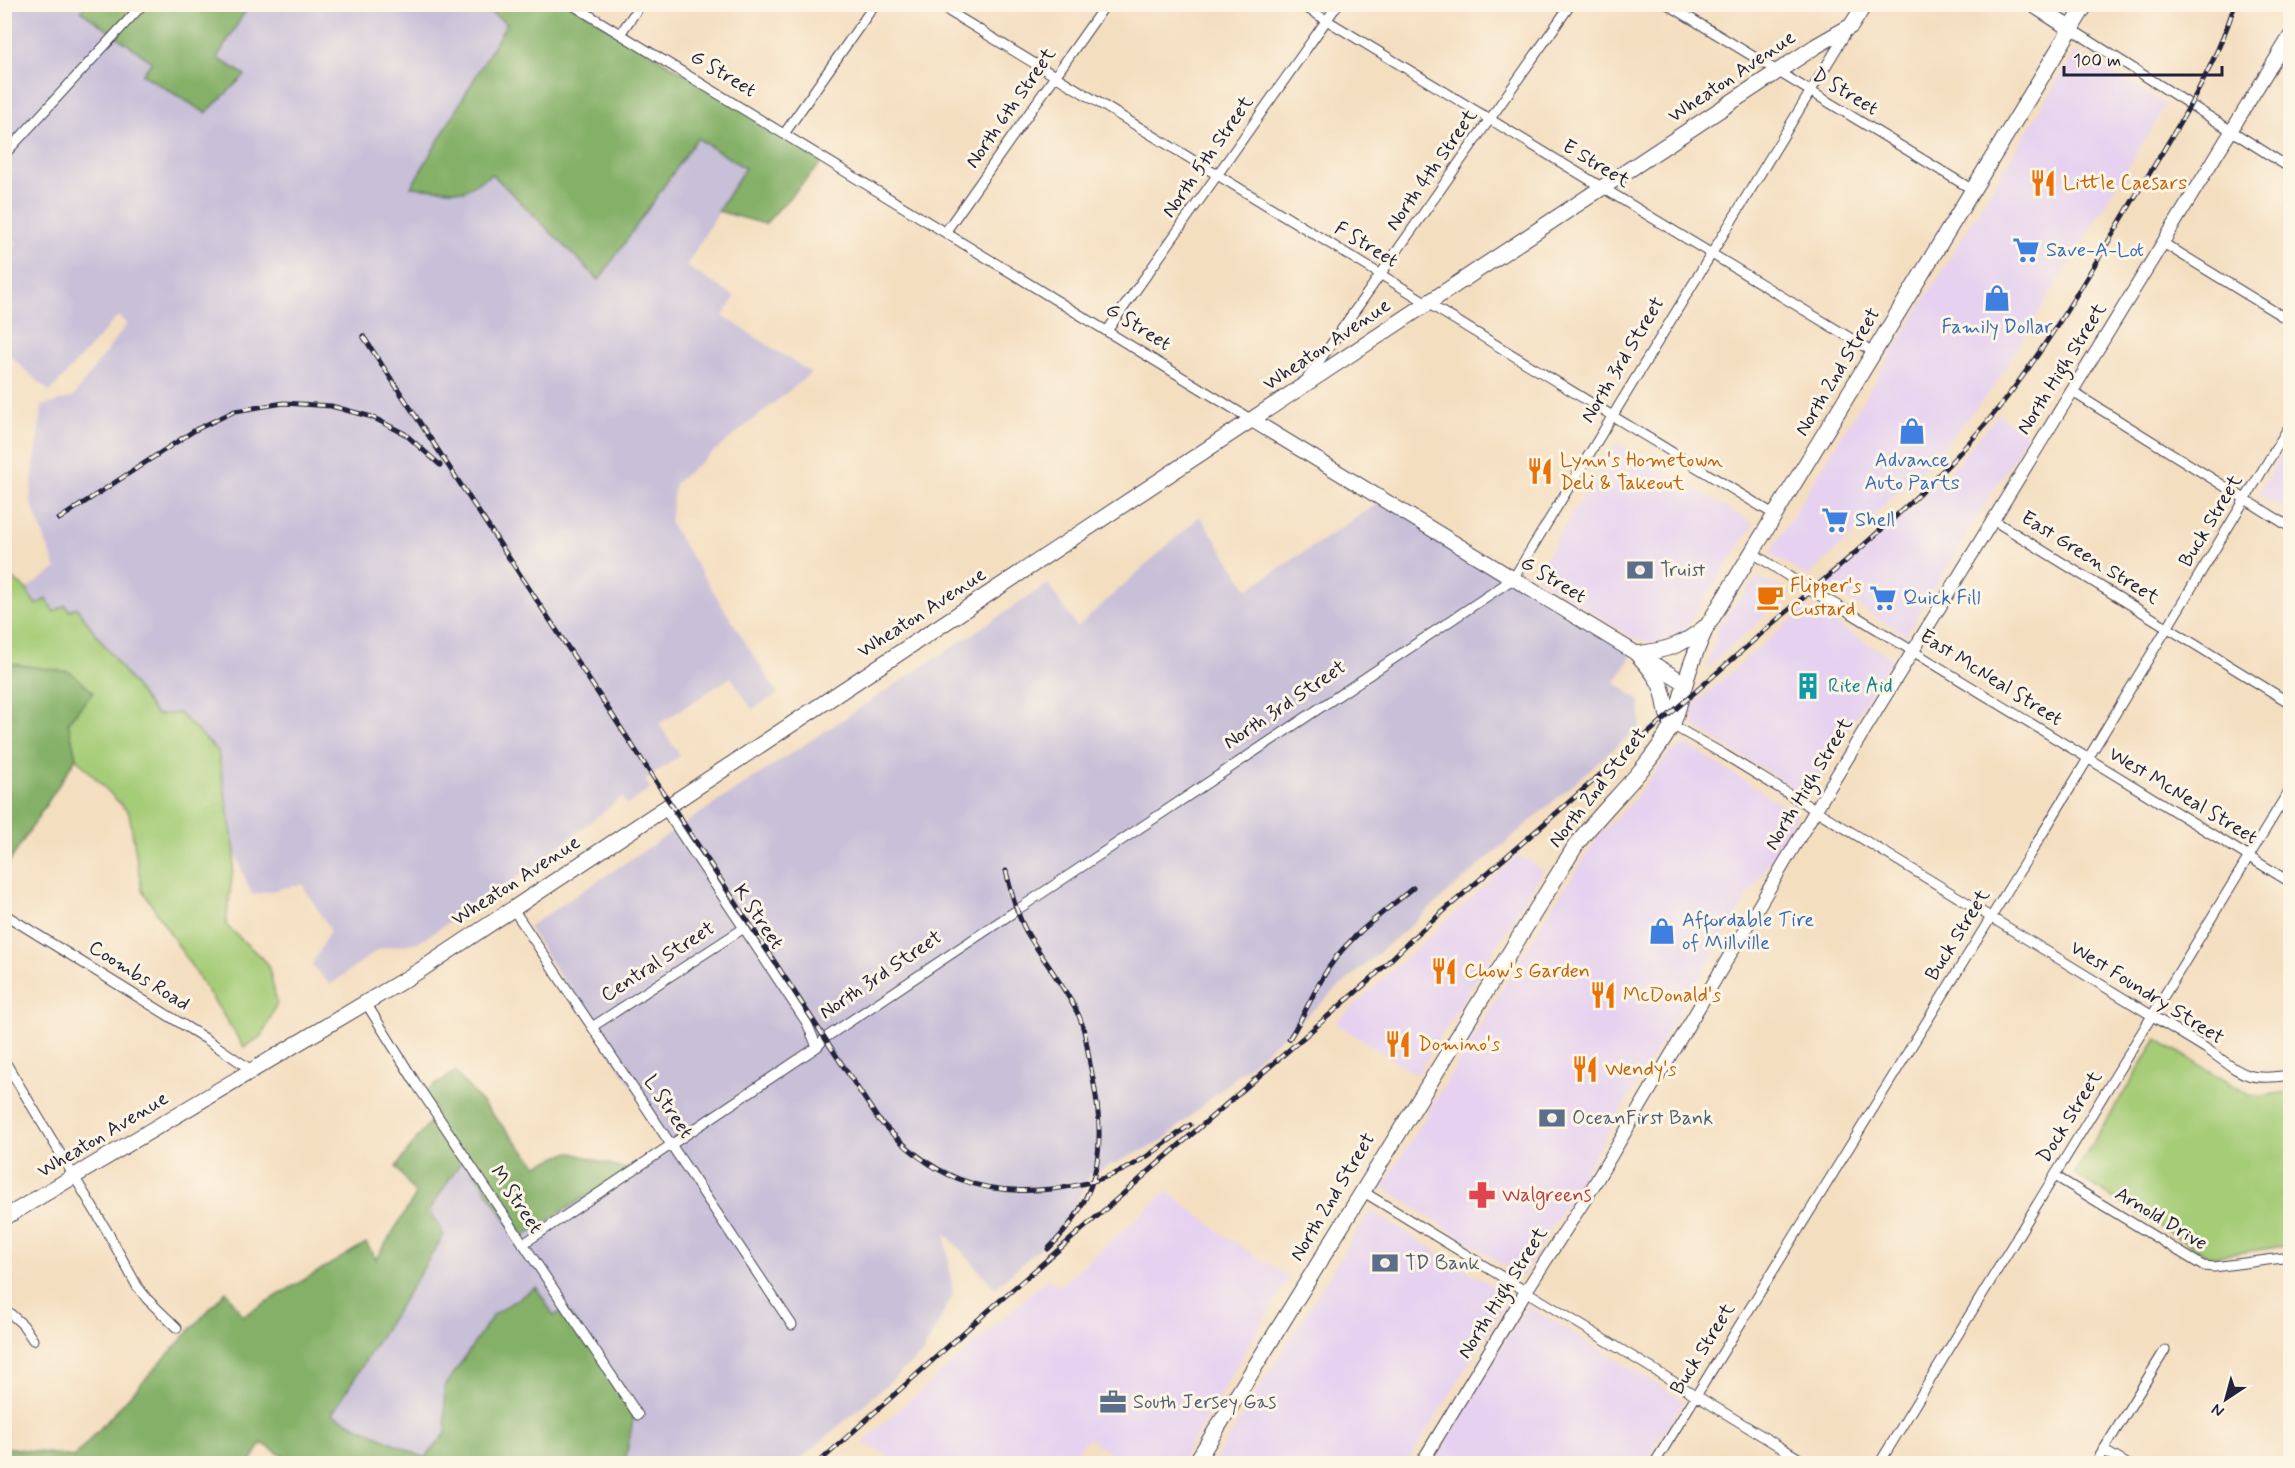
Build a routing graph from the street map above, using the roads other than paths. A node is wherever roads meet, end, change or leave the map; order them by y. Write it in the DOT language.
graph roads {
  1 [pos="142,4"];
  2 [pos="571,4"];
  3 [pos="641,4"];
  4 [pos="875,4"];
  5 [pos="937,4"];
  6 [pos="1106,4"];
  7 [pos="1300,4"];
  8 [pos="1338,4"];
  9 [pos="1571,4"];
  10 [pos="1667,4"];
  11 [pos="1865,4"];
  12 [pos="2032,4"];
  13 [pos="2086,4"];
  14 [pos="1326,21"];
  15 [pos="1851,26"];
  16 [pos="2071,29"];
  17 [pos="620,34"];
  18 [pos="2290,35"];
  19 [pos="1778,72"];
  20 [pos="1055,76"];
  21 [pos="1811,92"];
  22 [pos="1490,120"];
  23 [pos="2233,131"];
  24 [pos="784,134"];
  25 [pos="4,155"];
  26 [pos="2290,168"];
  27 [pos="1217,175"];
  28 [pos="1602,188"];
  29 [pos="1973,190"];
  30 [pos="946,231"];
  31 [pos="2163,243"];
  32 [pos="1712,254"];
  33 [pos="1380,274"];
  34 [pos="1427,303"];
  35 [pos="2290,321"];
  36 [pos="1107,331"];
  37 [pos="1875,352"];
  38 [pos="1302,386"];
  39 [pos="2072,391"];
  40 [pos="1613,417"];
  41 [pos="1252,420"];
  42 [pos="2290,424"];
  43 [pos="2245,499"];
  44 [pos="1775,515"];
  45 [pos="1993,520"];
  46 [pos="2290,527"];
  47 [pos="1753,553"];
  48 [pos="1513,579"];
  49 [pos="1709,624"];
  50 [pos="2167,627"];
  51 [pos="1913,651"];
  52 [pos="1637,654"];
  53 [pos="1685,683"];
  54 [pos="2290,703"];
  55 [pos="1672,725"];
  56 [pos="2087,759"];
  57 [pos="2290,789"];
  58 [pos="664,808"];
  59 [pos="1815,811"];
  60 [pos="2250,858"];
  61 [pos="2290,882"];
  62 [pos="513,909"];
  63 [pos="4,914"];
  64 [pos="1990,918"];
  65 [pos="744,928"];
  66 [pos="366,1003"];
  67 [pos="2153,1017"];
  68 [pos="592,1027"];
  69 [pos="818,1047"];
  70 [pos="4,1060"];
  71 [pos="253,1071"];
  72 [pos="2290,1075"];
  73 [pos="671,1145"];
  74 [pos="2055,1176"];
  75 [pos="74,1177"];
  76 [pos="1362,1191"];
  77 [pos="4,1218"];
  78 [pos="523,1244"];
  79 [pos="2290,1259"];
  80 [pos="1526,1291"];
  81 [pos="4,1308"];
  82 [pos="792,1325"];
  83 [pos="177,1328"];
  84 [pos="33,1340"];
  85 [pos="2165,1350"];
  86 [pos="1696,1394"];
  87 [pos="638,1415"];
  88 [pos="2103,1450"];
  89 [pos="1195,1464"];
  90 [pos="1421,1464"];
  91 [pos="1654,1464"];
  92 [pos="1808,1464"];
  93 [pos="1879,1464"];
  94 [pos="2095,1464"];
  95 [pos="2127,1464"];
  1 -- 25 [label="street"];
  2 -- 17 [label="street, G Street"];
  3 -- 17 [label="street"];
  4 -- 24 [label="street"];
  5 -- 20 [label="street, F Street"];
  6 -- 20 [label="street, North 6th Street"];
  7 -- 14 [label="street, E Street"];
  8 -- 14 [label="street, North 5th Street"];
  9 -- 22 [label="street, North 4th Street"];
  10 -- 19 [label="street, D Street"];
  11 -- 15 [label="main road, North 3rd Street"];
  12 -- 16 [label="main road"];
  13 -- 16 [label="main road, North 2nd Street"];
  14 -- 22 [label="street, E Street"];
  14 -- 27 [label="street, North 5th Street"];
  15 -- 19 [label="main road, Wheaton Avenue"];
  15 -- 21 [label="street, North 3rd Street"];
  16 -- 23 [label="street"];
  16 -- 29 [label="main road, North 2nd Street"];
  17 -- 24 [label="street, G Street"];
  18 -- 23 [label="street, North High Street"];
  19 -- 21 [label="street, D Street"];
  19 -- 28 [label="main road, Wheaton Avenue"];
  20 -- 27 [label="street, F Street"];
  20 -- 30 [label="street, North 6th Street"];
  21 -- 29 [label="street, D Street"];
  21 -- 32 [label="street, North 3rd Street"];
  22 -- 28 [label="street, E Street"];
  22 -- 33 [label="street, North 4th Street"];
  23 -- 26 [label="street"];
  23 -- 31 [label="street, North High Street"];
  24 -- 30 [label="street, G Street"];
  27 -- 33 [label="street, F Street"];
  27 -- 36 [label="street, North 5th Street"];
  28 -- 32 [label="street, E Street"];
  28 -- 34 [label="main road, Wheaton Avenue"];
  29 -- 37 [label="main road, North 2nd Street"];
  30 -- 36 [label="street, G Street"];
  31 -- 35 [label="street"];
  31 -- 39 [label="street, North High Street"];
  32 -- 37 [label="street, E Street"];
  32 -- 40 [label="street, North 3rd Street"];
  33 -- 34 [label="street, F Street"];
  33 -- 38 [label="street, North 4th Street"];
  34 -- 38 [label="main road, Wheaton Avenue"];
  34 -- 40 [label="street, F Street"];
  36 -- 41 [label="street, G Street"];
  37 -- 44 [label="main road, North 2nd Street"];
  38 -- 41 [label="main road, Wheaton Avenue"];
  39 -- 43 [label="street"];
  39 -- 45 [label="street, North High Street"];
  40 -- 44 [label="street, F Street"];
  40 -- 48 [label="street, North 3rd Street"];
  41 -- 48 [label="main road, G Street"];
  41 -- 58 [label="main road, Wheaton Avenue"];
  42 -- 43 [label="street, Buck Street"];
  43 -- 46 [label="street"];
  43 -- 50 [label="street, Buck Street"];
  44 -- 47 [label="main road, North 2nd Street"];
  45 -- 50 [label="street, East Green Street"];
  45 -- 51 [label="street, North High Street"];
  47 -- 49 [label="main road, North 2nd Street"];
  47 -- 51 [label="street, East McNeal Street"];
  48 -- 52 [label="main road, G Street"];
  48 -- 69 [label="street, North 3rd Street"];
  49 -- 52 [label="main road"];
  49 -- 53 [label="main road, North 2nd Street"];
  50 -- 54 [label="street, East Green Street"];
  50 -- 56 [label="street, Buck Street"];
  51 -- 56 [label="street, East McNeal Street"];
  51 -- 59 [label="street, North High Street"];
  52 -- 53 [label="main road, G Street"];
  52 -- 55 [label="main road"];
  53 -- 55 [label="main road, North 2nd Street"];
  55 -- 59 [label="street, West Foundry Street"];
  55 -- 76 [label="main road, North 2nd Street"];
  56 -- 60 [label="street, West McNeal Street"];
  56 -- 64 [label="street, Buck Street"];
  57 -- 60 [label="street, Dock Street"];
  58 -- 62 [label="main road, Wheaton Avenue"];
  58 -- 65 [label="street, K Street"];
  59 -- 64 [label="street, West Foundry Street"];
  59 -- 80 [label="street, North High Street"];
  60 -- 61 [label="street, West McNeal Street"];
  60 -- 67 [label="street, Dock Street"];
  62 -- 66 [label="main road, Wheaton Avenue"];
  62 -- 68 [label="street, L Street"];
  63 -- 71 [label="street, Coombs Road"];
  64 -- 67 [label="street, West Foundry Street"];
  64 -- 86 [label="street, Buck Street"];
  65 -- 68 [label="street, Central Street"];
  65 -- 69 [label="street, K Street"];
  66 -- 71 [label="main road, Wheaton Avenue"];
  66 -- 78 [label="street, M Street"];
  67 -- 72 [label="street, West Foundry Street"];
  67 -- 74 [label="street, Dock Street"];
  68 -- 73 [label="street, L Street"];
  69 -- 73 [label="street, North 3rd Street"];
  70 -- 75 [label="street"];
  71 -- 75 [label="main road, Wheaton Avenue"];
  73 -- 78 [label="street, North 3rd Street"];
  73 -- 82 [label="street, L Street"];
  74 -- 79 [label="street, Arnold Drive"];
  74 -- 93 [label="street, Dock Street"];
  75 -- 77 [label="main road, Wheaton Avenue"];
  75 -- 83 [label="street"];
  76 -- 80 [label="street"];
  76 -- 89 [label="main road, North 2nd Street"];
  78 -- 87 [label="street, M Street"];
  80 -- 86 [label="street"];
  80 -- 90 [label="street, North High Street"];
  81 -- 84 [label="street"];
  85 -- 88 [label="street"];
  86 -- 91 [label="street, Buck Street"];
  86 -- 92 [label="street"];
  88 -- 94 [label="street"];
  88 -- 95 [label="street"];
}
